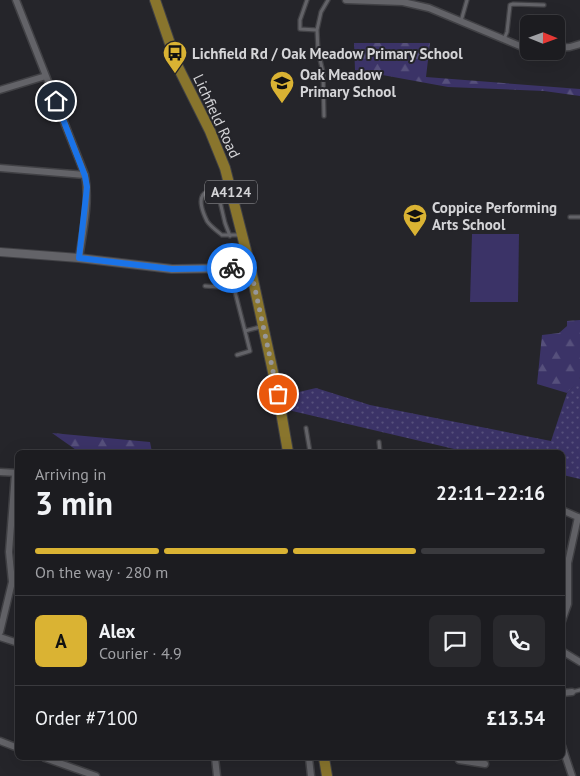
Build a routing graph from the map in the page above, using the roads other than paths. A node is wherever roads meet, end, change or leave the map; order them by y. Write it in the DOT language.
graph roads {
  1 [pos="16,0"];
  2 [pos="155,0"];
  3 [pos="307,0"];
  4 [pos="328,0"];
  5 [pos="342,0"];
  6 [pos="346,0"];
  7 [pos="431,0"];
  8 [pos="467,0"];
  9 [pos="544,5"];
  10 [pos="429,8"];
  11 [pos="461,22"];
  12 [pos="317,30"];
  13 [pos="504,40"];
  14 [pos="580,44"];
  15 [pos="520,45"];
  16 [pos="565,47"];
  17 [pos="46,76"];
  18 [pos="0,90"];
  19 [pos="324,116"];
  20 [pos="0,168"];
  21 [pos="85,176"];
  22 [pos="570,217"];
  23 [pos="580,217"];
  24 [pos="242,234"];
  25 [pos="230,236"];
  26 [pos="0,252"];
  27 [pos="79,258"];
  28 [pos="250,266"];
  29 [pos="205,286"];
  30 [pos="263,326"];
  31 [pos="245,331"];
  32 [pos="237,355"];
  33 [pos="306,428"];
  34 [pos="379,442"];
  35 [pos="288,450"];
  36 [pos="310,450"];
  37 [pos="380,450"];
  38 [pos="0,472"];
  39 [pos="15,473"];
  40 [pos="15,484"];
  41 [pos="565,511"];
  42 [pos="579,518"];
  43 [pos="14,568"];
  44 [pos="565,613"];
  45 [pos="0,632"];
  46 [pos="0,637"];
  47 [pos="15,642"];
  48 [pos="565,653"];
  49 [pos="580,662"];
  50 [pos="580,690"];
  51 [pos="572,692"];
  52 [pos="565,693"];
  53 [pos="0,741"];
  54 [pos="15,747"];
  55 [pos="565,755"];
  56 [pos="51,760"];
  57 [pos="215,760"];
  58 [pos="309,760"];
  59 [pos="324,760"];
  60 [pos="459,760"];
  61 [pos="473,760"];
  62 [pos="485,764"];
  63 [pos="96,776"];
  64 [pos="217,776"];
  65 [pos="312,776"];
  66 [pos="327,776"];
  67 [pos="572,776"];
  1 -- 17 [label="street"];
  2 -- 24 [label="main road, Lichfield Road / A4124"];
  3 -- 12 [label="lane"];
  4 -- 12 [label="lane"];
  5 -- 6 [label="lane"];
  6 -- 10 [label="street"];
  7 -- 10 [label="street"];
  8 -- 11 [label="lane"];
  9 -- 13 [label="lane"];
  10 -- 11 [label="street"];
  11 -- 13 [label="street"];
  12 -- 19 [label="lane"];
  13 -- 15 [label="street"];
  14 -- 16 [label="street"];
  17 -- 18 [label="street"];
  17 -- 21 [label="street"];
  20 -- 21 [label="street"];
  21 -- 27 [label="street"];
  22 -- 23 [label="lane"];
  24 -- 25 [label="lane"];
  24 -- 28 [label="main road, Lichfield Road / A4124"];
  25 -- 25 [label="lane"];
  26 -- 27 [label="street"];
  27 -- 28 [label="street"];
  28 -- 30 [label="main road, Lichfield Road / A4124"];
  29 -- 31 [label="lane"];
  30 -- 31 [label="lane"];
  30 -- 35 [label="main road, Lichfield Road / A4124"];
  31 -- 32 [label="lane"];
  33 -- 36 [label="lane"];
  34 -- 37 [label="lane"];
  38 -- 39 [label="street"];
  40 -- 43 [label="street"];
  41 -- 42 [label="street"];
  42 -- 44 [label="street"];
  43 -- 45 [label="street"];
  46 -- 47 [label="street"];
  48 -- 49 [label="street"];
  50 -- 51 [label="lane"];
  51 -- 52 [label="street"];
  53 -- 54 [label="street"];
  55 -- 67 [label="street"];
  56 -- 63 [label="street"];
  57 -- 64 [label="street"];
  58 -- 65 [label="street"];
  59 -- 66 [label="main road"];
  60 -- 61 [label="street"];
  61 -- 62 [label="street"];
}
